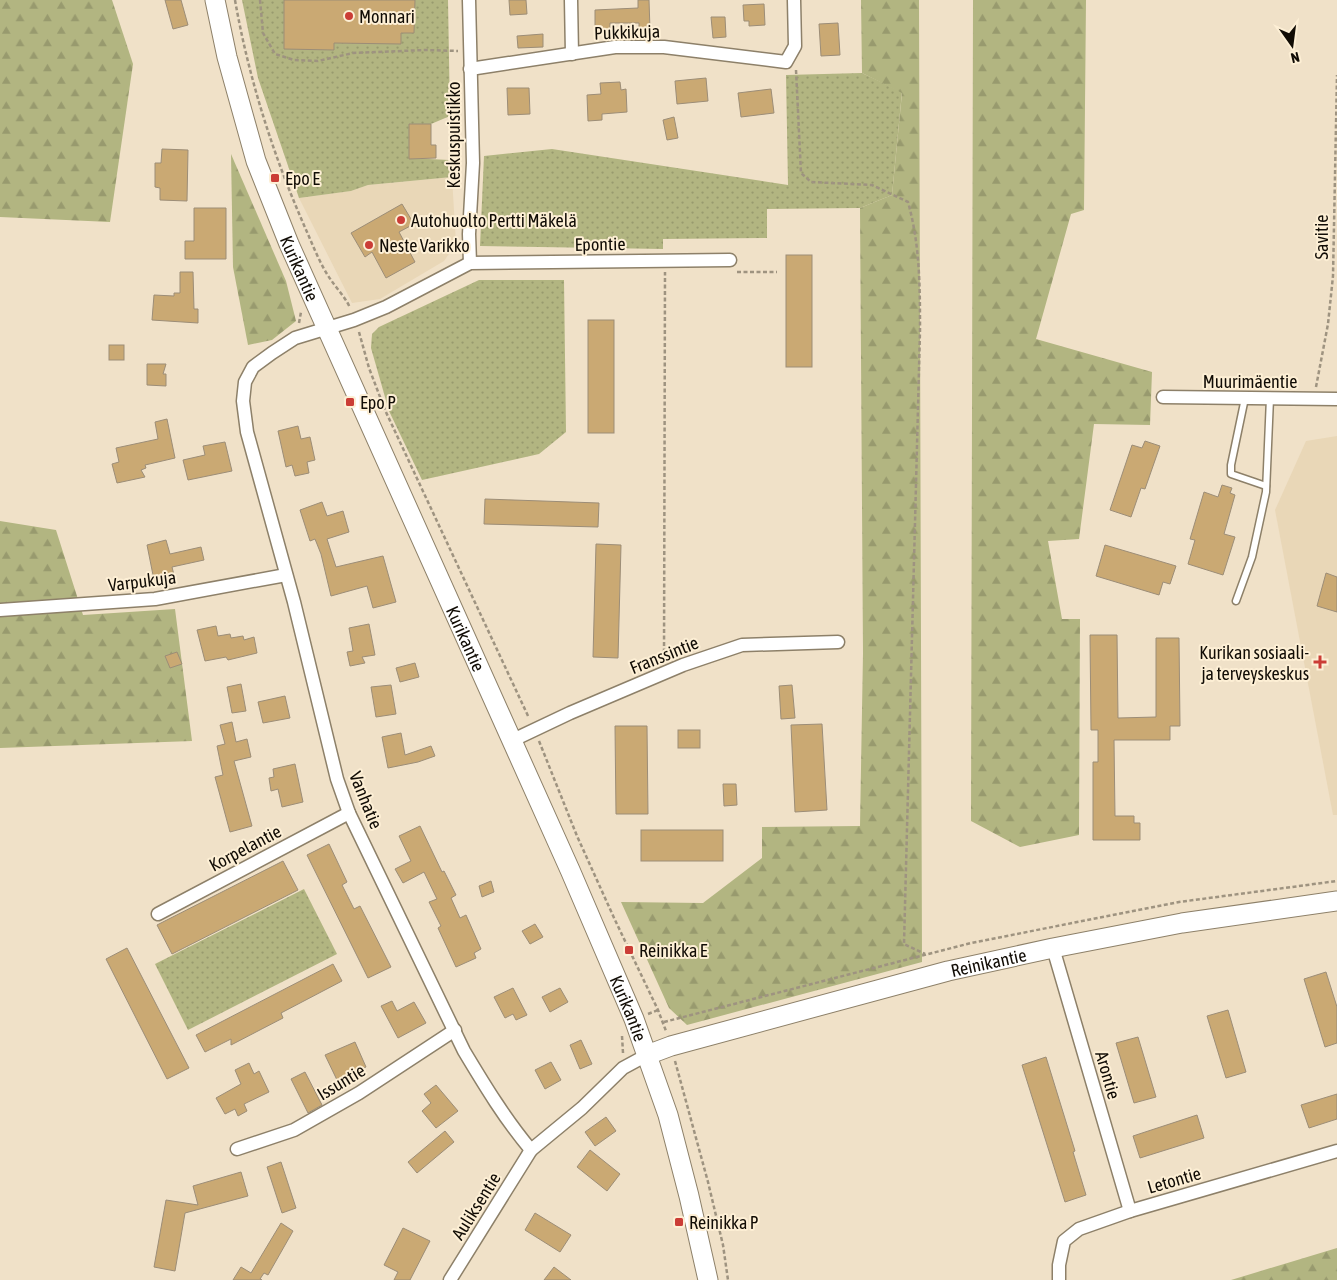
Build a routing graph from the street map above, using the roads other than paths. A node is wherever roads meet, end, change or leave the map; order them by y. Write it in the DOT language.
graph roads {
  1 [pos="215,0"];
  2 [pos="469,0"];
  3 [pos="571,0"];
  4 [pos="794,0"];
  5 [pos="572,54"];
  6 [pos="470,69"];
  7 [pos="470,263"];
  8 [pos="730,266"];
  9 [pos="327,328"];
  10 [pos="1163,397"];
  11 [pos="1245,398"];
  12 [pos="1270,398"];
  13 [pos="1337,399"];
  14 [pos="1266,486"];
  15 [pos="286,574"];
  16 [pos="1236,601"];
  17 [pos="0,610"];
  18 [pos="838,642"];
  19 [pos="511,741"];
  20 [pos="349,813"];
  21 [pos="1337,901"];
  22 [pos="158,914"];
  23 [pos="1053,948"];
  24 [pos="454,1030"];
  25 [pos="647,1055"];
  26 [pos="237,1149"];
  27 [pos="531,1150"];
  28 [pos="1337,1151"];
  29 [pos="1130,1211"];
  30 [pos="450,1280"];
  31 [pos="708,1280"];
  32 [pos="1059,1280"];
  1 -- 9 [label="street, Kurikantie"];
  2 -- 6 [label="street, Keskuspuistikko"];
  3 -- 5 [label="street"];
  4 -- 5 [label="street, Pukkikuja"];
  5 -- 6 [label="street, Pukkikuja"];
  6 -- 7 [label="street, Keskuspuistikko"];
  7 -- 8 [label="street, Epontie"];
  7 -- 9 [label="street"];
  9 -- 15 [label="street, Vanhatie"];
  9 -- 19 [label="street, Kurikantie"];
  10 -- 11 [label="street, Muurimäentie"];
  11 -- 12 [label="street, Muurimäentie"];
  11 -- 14 [label="lane"];
  12 -- 13 [label="street, Muurimäentie"];
  12 -- 14 [label="lane"];
  14 -- 16 [label="lane"];
  15 -- 17 [label="street, Varpukuja"];
  15 -- 20 [label="street, Vanhatie"];
  18 -- 19 [label="street, Franssintie"];
  19 -- 25 [label="street, Kurikantie"];
  20 -- 22 [label="street, Korpelantie"];
  20 -- 24 [label="street, Vanhatie"];
  21 -- 23 [label="street, Reinikantie"];
  23 -- 25 [label="street, Reinikantie"];
  23 -- 29 [label="street, Arontie"];
  24 -- 26 [label="street, Issuntie"];
  24 -- 27 [label="street, Vanhatie"];
  25 -- 27 [label="street"];
  25 -- 31 [label="street, Kurikantie"];
  27 -- 30 [label="street, Auliksentie"];
  28 -- 29 [label="street, Letontie"];
  29 -- 32 [label="street, Letontie"];
}
